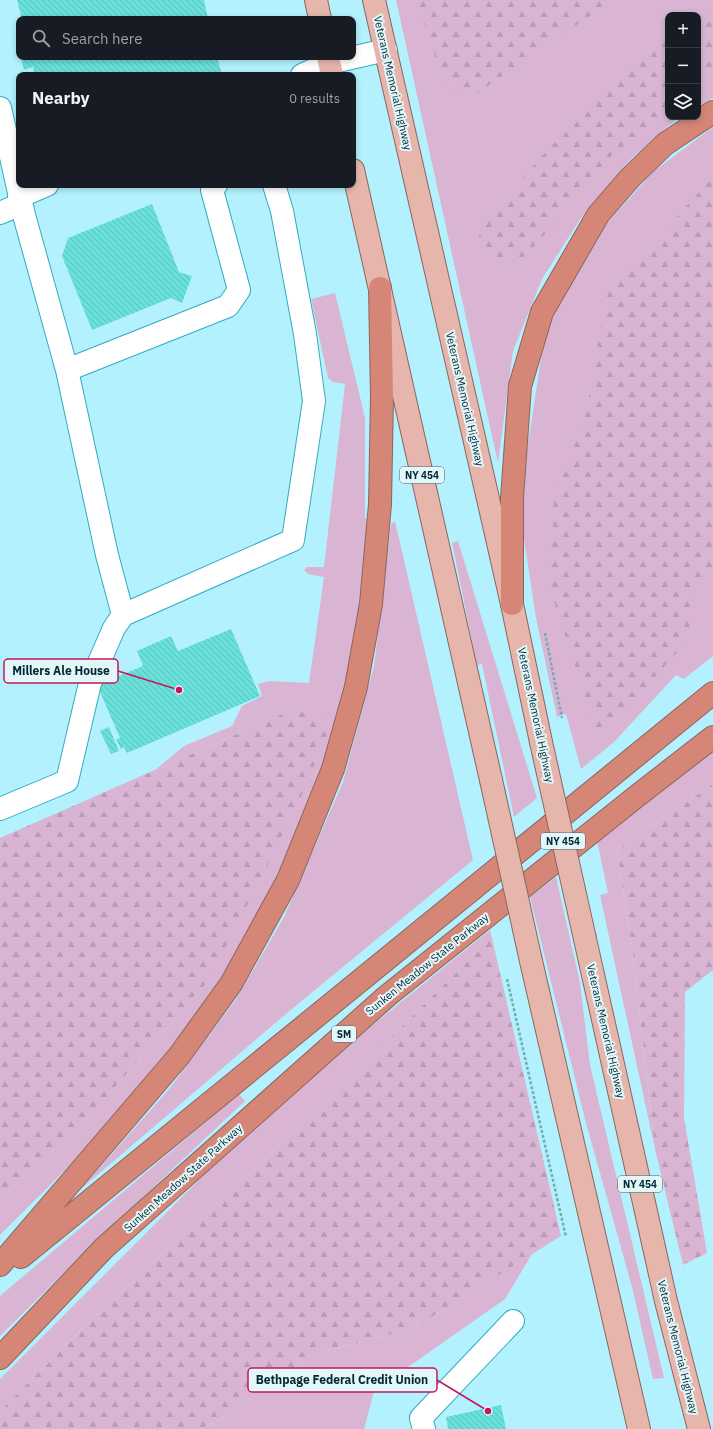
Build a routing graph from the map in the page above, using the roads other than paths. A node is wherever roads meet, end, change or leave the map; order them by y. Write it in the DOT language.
graph roads {
  1 [pos="316,0"];
  2 [pos="374,0"];
  3 [pos="319,16"];
  4 [pos="386,50"];
  5 [pos="356,58"];
  6 [pos="349,60"];
  7 [pos="330,65"];
  8 [pos="310,72"];
  9 [pos="0,108"];
  10 [pos="713,112"];
  11 [pos="16,182"];
  12 [pos="356,183"];
  13 [pos="17,188"];
  14 [pos="42,188"];
  15 [pos="214,188"];
  16 [pos="275,188"];
  17 [pos="20,201"];
  18 [pos="0,213"];
  19 [pos="380,288"];
  20 [pos="67,370"];
  21 [pos="512,604"];
  22 [pos="122,616"];
  23 [pos="713,693"];
  24 [pos="713,738"];
  25 [pos="0,809"];
  26 [pos="0,1265"];
  27 [pos="0,1273"];
  28 [pos="513,1321"];
  29 [pos="0,1358"];
  30 [pos="424,1429"];
  31 [pos="639,1429"];
  32 [pos="699,1429"];
  1 -- 3 [label="main road"];
  2 -- 4 [label="main road, Veterans Memorial Highway / NY 454"];
  4 -- 5 [label="lane"];
  4 -- 21 [label="main road, Veterans Memorial Highway / NY 454"];
  6 -- 7 [label="lane"];
  7 -- 8 [label="lane"];
  9 -- 11 [label="lane"];
  10 -- 21 [label="highway"];
  12 -- 19 [label="main road, NY 454"];
  13 -- 17 [label="lane"];
  14 -- 17 [label="lane"];
  15 -- 20 [label="lane"];
  16 -- 22 [label="lane"];
  17 -- 18 [label="lane"];
  17 -- 20 [label="lane"];
  19 -- 26 [label="highway"];
  19 -- 31 [label="main road, NY 454, bridge"];
  20 -- 22 [label="lane"];
  21 -- 32 [label="main road, Veterans Memorial Highway / NY 454, bridge"];
  22 -- 25 [label="lane"];
  23 -- 27 [label="highway"];
  24 -- 29 [label="highway, Sunken Meadow State Parkway / SM"];
  28 -- 30 [label="lane"];
}
